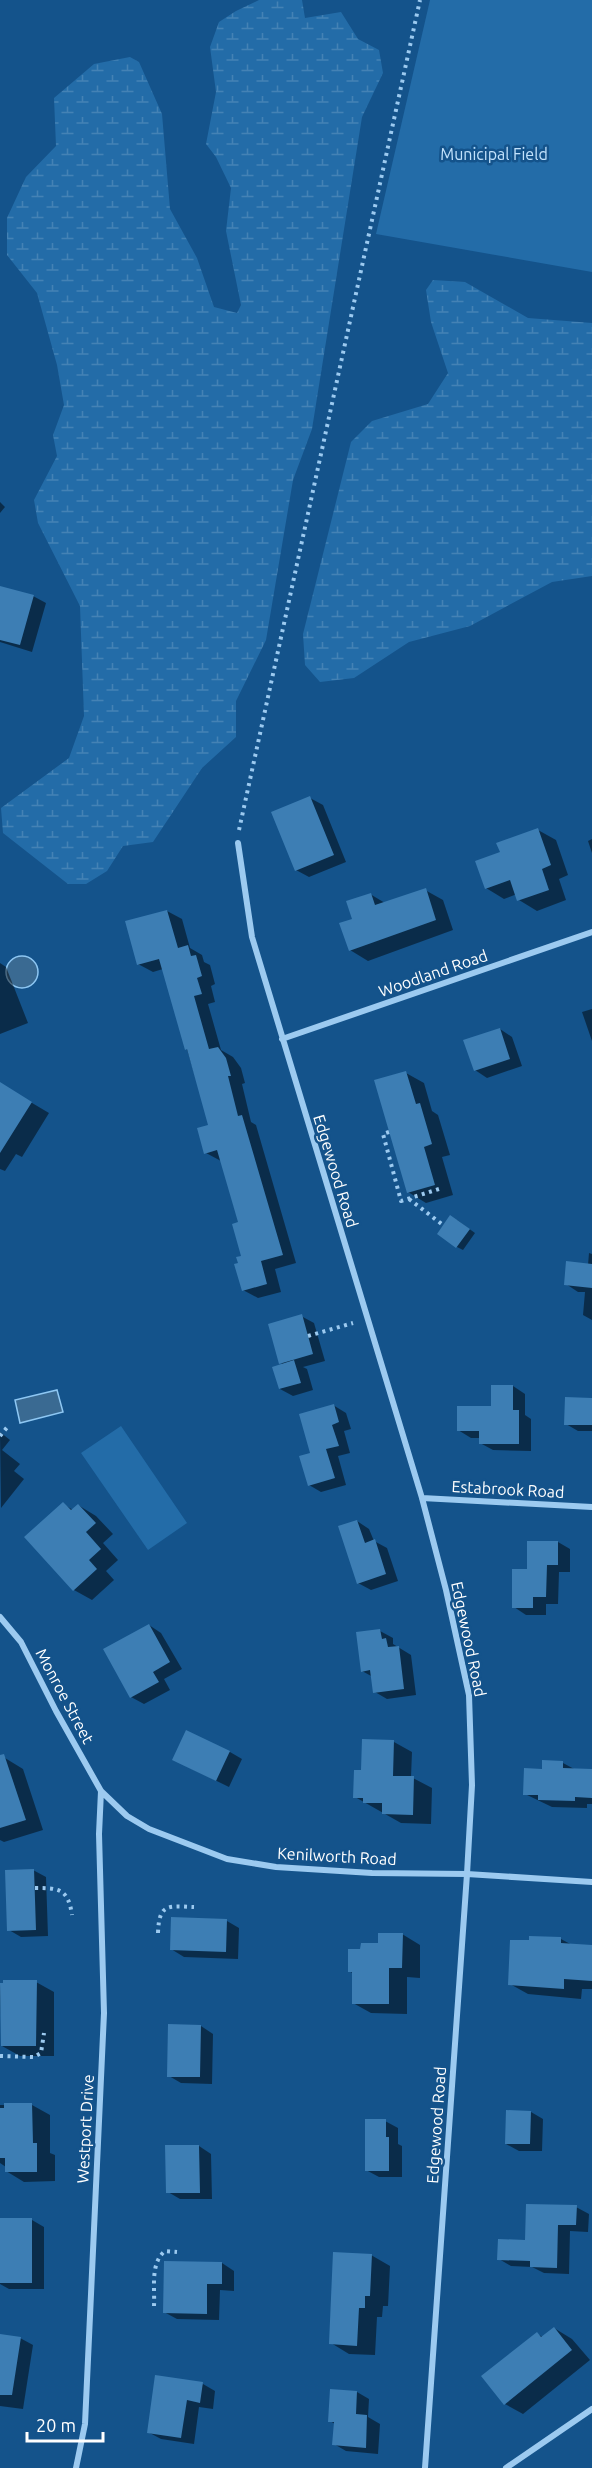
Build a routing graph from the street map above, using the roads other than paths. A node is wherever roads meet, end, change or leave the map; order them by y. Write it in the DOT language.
graph roads {
  1 [pos="238,843"];
  2 [pos="592,932"];
  3 [pos="282,1039"];
  4 [pos="422,1498"];
  5 [pos="592,1508"];
  6 [pos="0,1617"];
  7 [pos="101,1791"];
  8 [pos="467,1874"];
  9 [pos="592,1882"];
  10 [pos="592,2409"];
  11 [pos="76,2468"];
  12 [pos="425,2468"];
  13 [pos="506,2468"];
  1 -- 3 [label="street, Edgewood Road"];
  2 -- 3 [label="street, Woodland Road"];
  3 -- 4 [label="street, Edgewood Road"];
  4 -- 5 [label="street, Estabrook Road"];
  4 -- 8 [label="street, Edgewood Road"];
  6 -- 7 [label="street, Monroe Street"];
  7 -- 8 [label="street, Kenilworth Road"];
  7 -- 11 [label="street, Westport Drive"];
  8 -- 9 [label="street, Kenilworth Road"];
  8 -- 12 [label="street, Edgewood Road"];
  10 -- 13 [label="street"];
}
